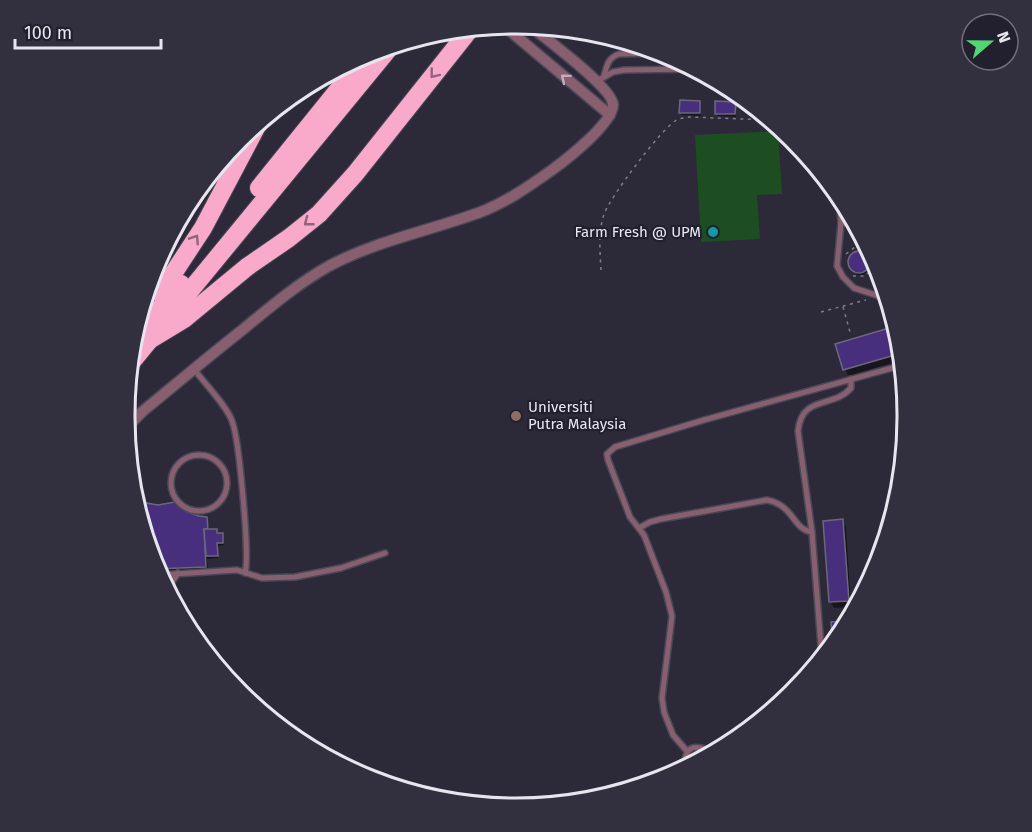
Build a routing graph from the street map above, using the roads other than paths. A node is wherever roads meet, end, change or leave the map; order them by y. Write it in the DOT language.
graph roads {
  1 [pos="514,34"];
  2 [pos="543,35"];
  3 [pos="463,39"];
  4 [pos="635,54"];
  5 [pos="379,60"];
  6 [pos="674,69"];
  7 [pos="353,71"];
  8 [pos="600,78"];
  9 [pos="610,115"];
  10 [pos="247,145"];
  11 [pos="841,216"];
  12 [pos="841,223"];
  13 [pos="845,223"];
  14 [pos="878,296"];
  15 [pos="159,309"];
  16 [pos="145,325"];
  17 [pos="152,339"];
  18 [pos="140,353"];
  19 [pos="894,367"];
  20 [pos="194,369"];
  21 [pos="851,379"];
  22 [pos="134,420"];
  23 [pos="241,480"];
  24 [pos="227,482"];
  25 [pos="639,528"];
  26 [pos="812,532"];
  27 [pos="385,553"];
  28 [pos="178,573"];
  29 [pos="245,573"];
  30 [pos="169,574"];
  31 [pos="172,581"];
  32 [pos="821,645"];
  33 [pos="703,748"];
  34 [pos="687,751"];
  35 [pos="684,758"];
  9 -- 1 [label="street, one-way"];
  2 -- 8 [label="street"];
  3 -- 17 [label="highway, one-way"];
  4 -- 8 [label="lane"];
  5 -- 17 [label="highway"];
  6 -- 8 [label="lane"];
  7 -- 15 [label="highway"];
  8 -- 9 [label="street"];
  9 -- 20 [label="street"];
  15 -- 10 [label="highway, one-way"];
  11 -- 12 [label="lane"];
  12 -- 13 [label="lane"];
  12 -- 14 [label="lane"];
  15 -- 16 [label="highway"];
  17 -- 18 [label="highway"];
  19 -- 21 [label="lane"];
  20 -- 22 [label="street"];
  20 -- 23 [label="lane"];
  21 -- 25 [label="lane"];
  21 -- 26 [label="lane"];
  23 -- 24 [label="lane"];
  23 -- 29 [label="lane"];
  24 -- 24 [label="lane"];
  25 -- 26 [label="lane"];
  25 -- 34 [label="lane"];
  26 -- 32 [label="lane"];
  27 -- 29 [label="lane"];
  28 -- 29 [label="lane"];
  28 -- 30 [label="lane"];
  28 -- 31 [label="lane"];
  33 -- 34 [label="lane"];
  34 -- 35 [label="lane"];
}
